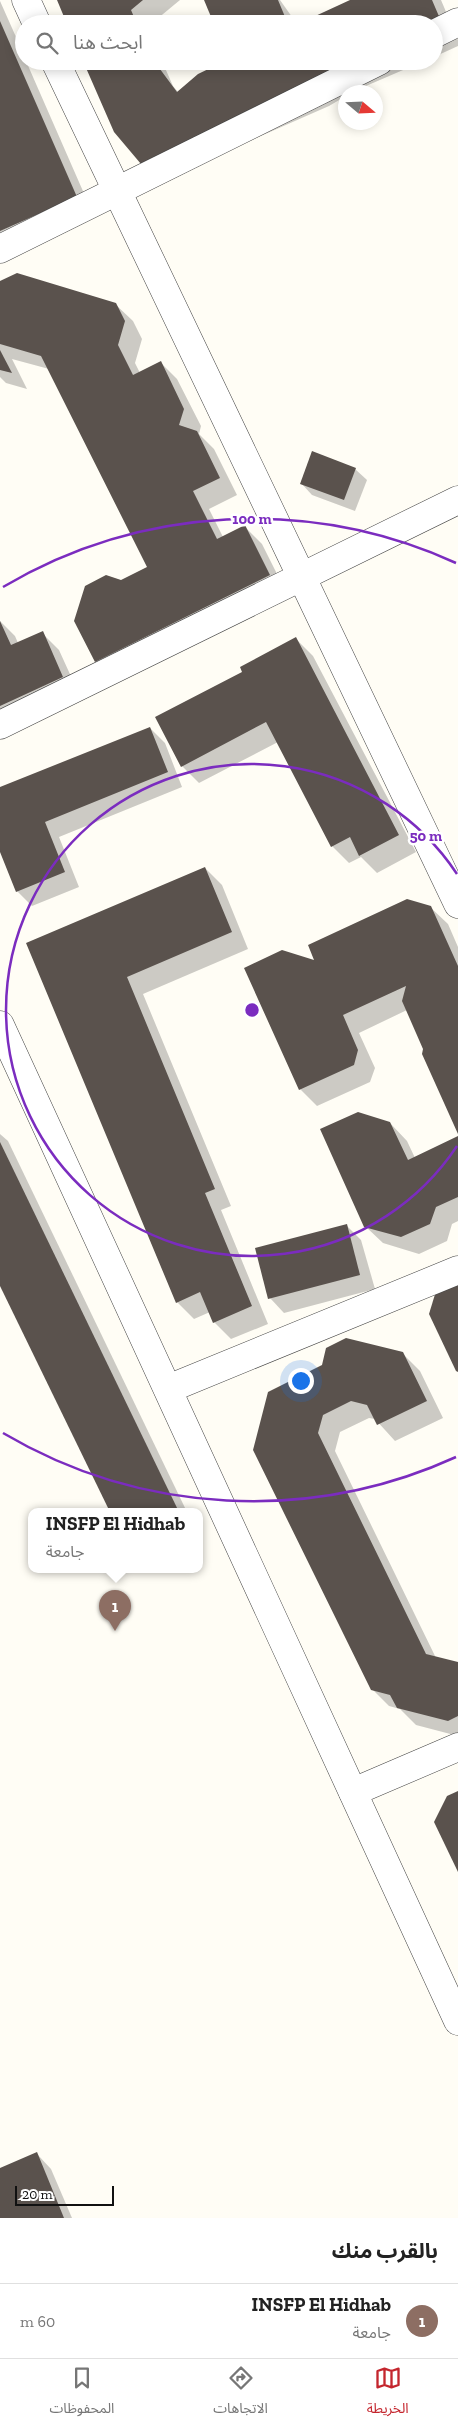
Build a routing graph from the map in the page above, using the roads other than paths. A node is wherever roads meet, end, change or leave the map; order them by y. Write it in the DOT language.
graph roads {
  1 [pos="26,0"];
  2 [pos="33,15"];
  3 [pos="458,22"];
  4 [pos="443,30"];
  5 [pos="59,70"];
  6 [pos="361,70"];
  7 [pos="117,192"];
  8 [pos="0,249"];
  9 [pos="458,500"];
  10 [pos="302,577"];
  11 [pos="0,725"];
  12 [pos="458,904"];
  13 [pos="0,1025"];
  14 [pos="458,1270"];
  15 [pos="168,1389"];
  16 [pos="458,1748"];
  17 [pos="353,1792"];
  18 [pos="458,2021"];
  1 -- 2 [label="street"];
  3 -- 4 [label="street"];
  5 -- 7 [label="street"];
  6 -- 7 [label="street"];
  7 -- 8 [label="street"];
  7 -- 10 [label="street"];
  9 -- 10 [label="street"];
  10 -- 11 [label="street"];
  10 -- 12 [label="street"];
  13 -- 15 [label="street"];
  14 -- 15 [label="street"];
  15 -- 17 [label="street"];
  16 -- 17 [label="street"];
  17 -- 18 [label="street"];
}
